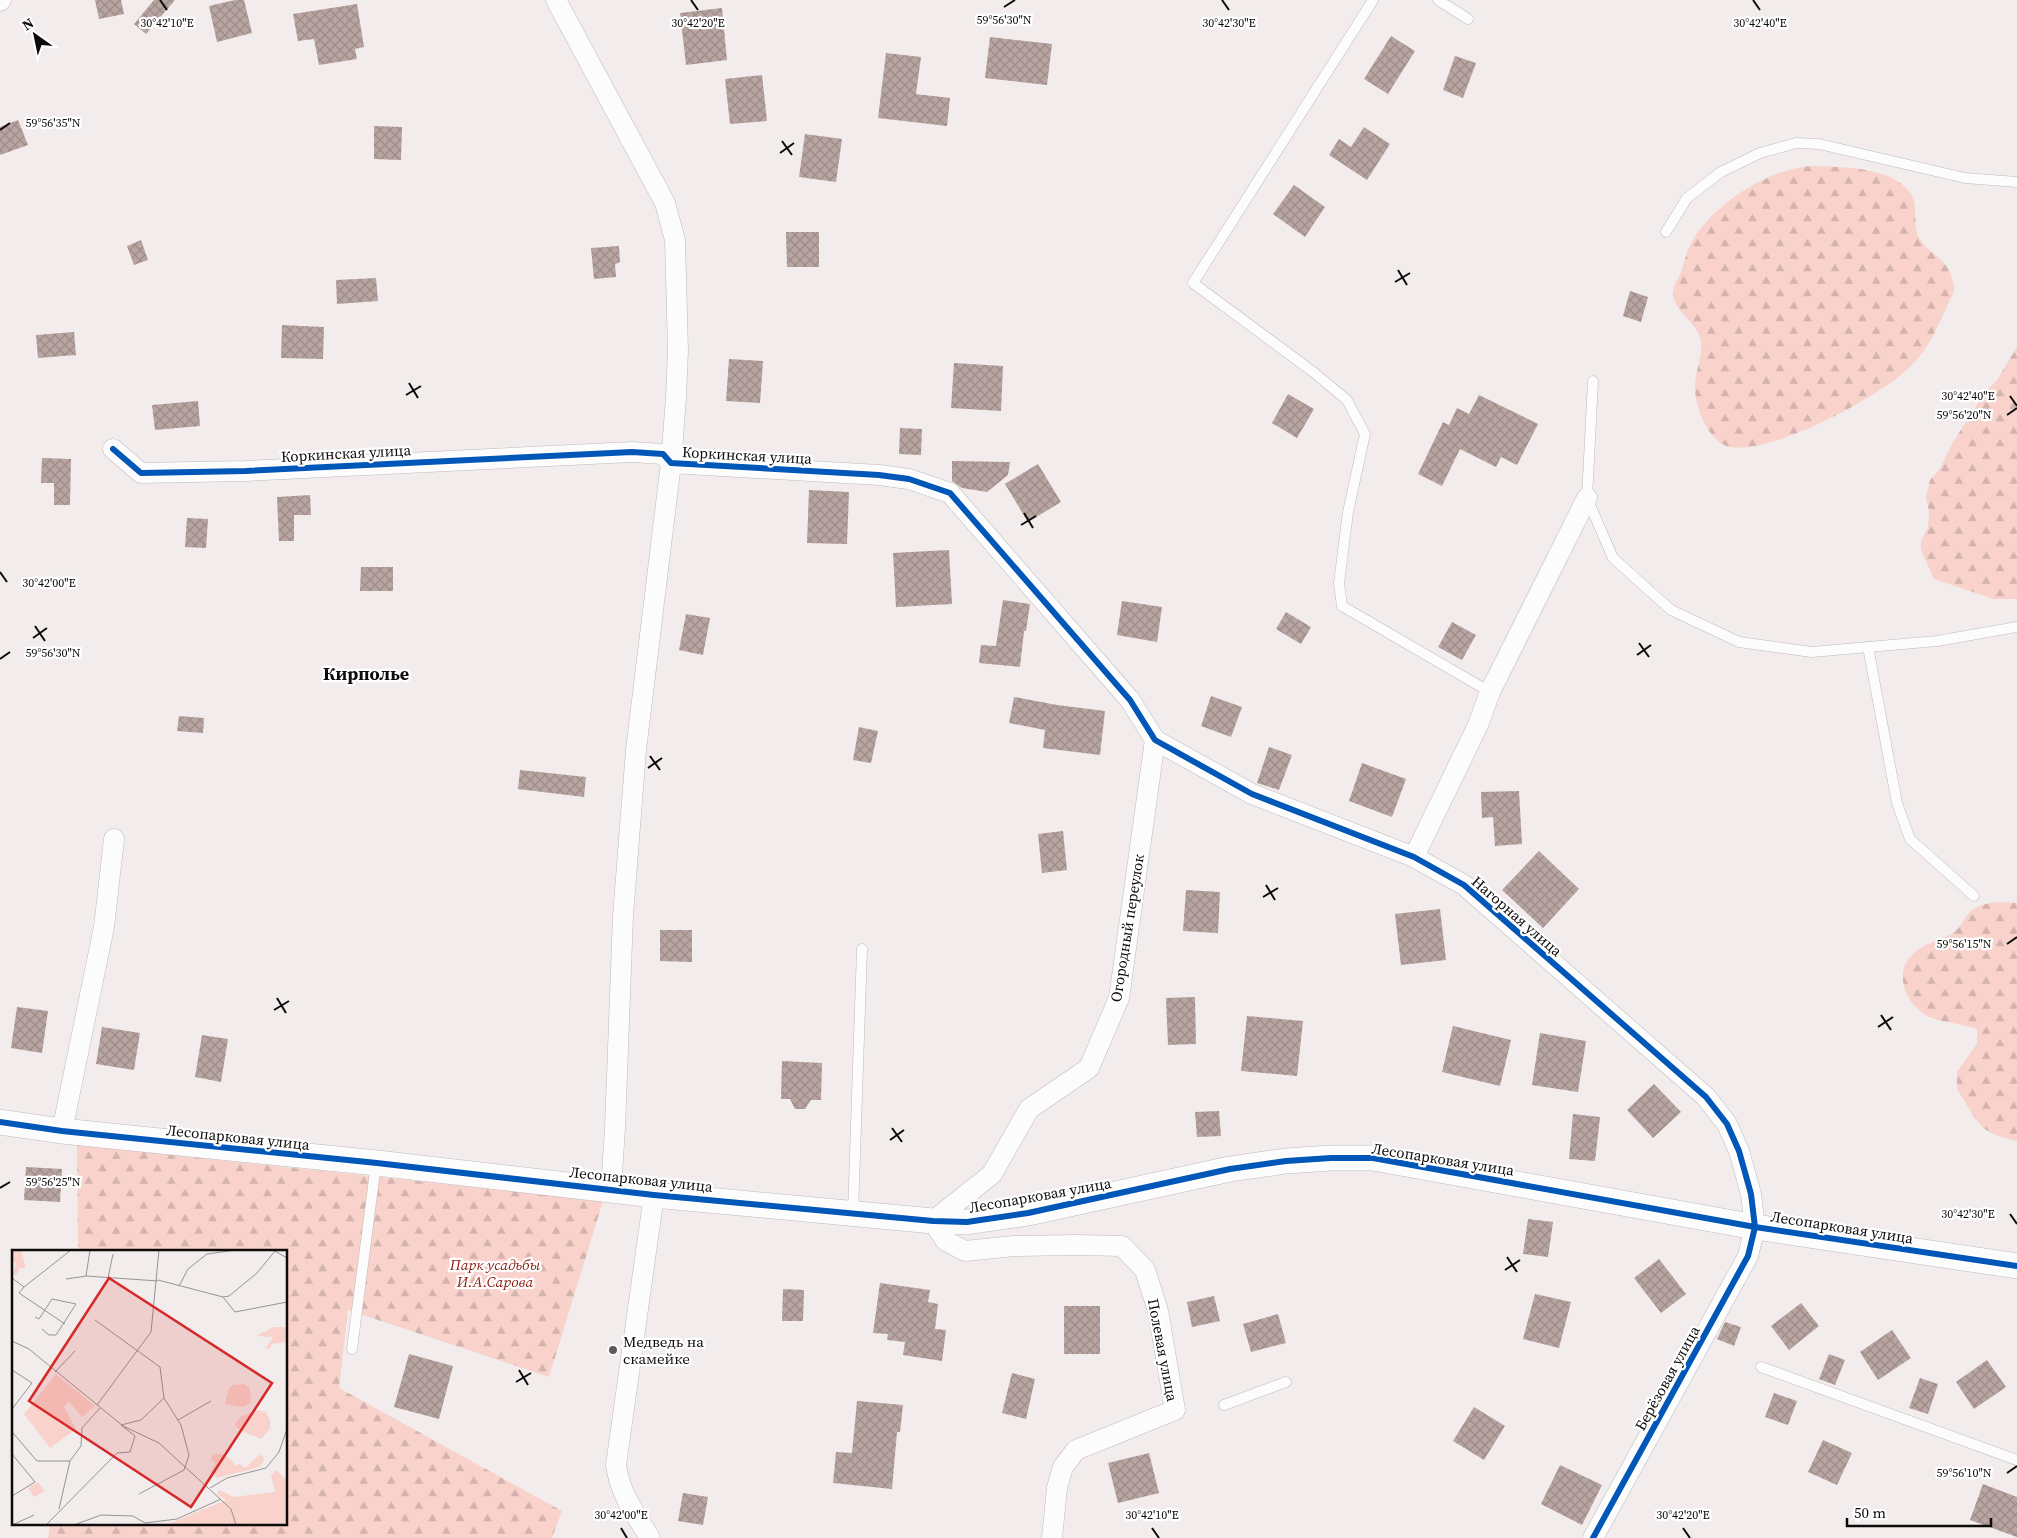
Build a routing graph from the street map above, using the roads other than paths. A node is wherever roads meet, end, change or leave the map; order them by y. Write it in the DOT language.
graph roads {
  1 [pos="556,0"];
  2 [pos="1373,0"];
  3 [pos="1438,0"];
  4 [pos="1468,19"];
  5 [pos="2017,182"];
  6 [pos="1666,232"];
  7 [pos="1593,381"];
  8 [pos="113,449"];
  9 [pos="670,463"];
  10 [pos="1587,498"];
  11 [pos="2017,627"];
  12 [pos="1868,648"];
  13 [pos="1490,692"];
  14 [pos="1155,740"];
  15 [pos="114,839"];
  16 [pos="1414,857"];
  17 [pos="1974,896"];
  18 [pos="862,949"];
  19 [pos="0,1122"];
  20 [pos="62,1131"];
  21 [pos="377,1163"];
  22 [pos="611,1188"];
  23 [pos="654,1195"];
  24 [pos="853,1213"];
  25 [pos="933,1221"];
  26 [pos="1755,1227"];
  27 [pos="2017,1266"];
  28 [pos="352,1349"];
  29 [pos="1761,1366"];
  30 [pos="1286,1382"];
  31 [pos="1224,1405"];
  32 [pos="2017,1460"];
  33 [pos="650,1538"];
  34 [pos="1052,1538"];
  35 [pos="1593,1538"];
  1 -- 9 [label="street"];
  2 -- 13 [label="lane"];
  3 -- 4 [label="lane"];
  5 -- 6 [label="lane"];
  7 -- 10 [label="lane"];
  8 -- 9 [label="street, Коркинская улица"];
  9 -- 14 [label="street, Коркинская улица"];
  9 -- 22 [label="street"];
  10 -- 12 [label="lane"];
  10 -- 13 [label="street"];
  11 -- 12 [label="lane"];
  12 -- 17 [label="lane"];
  13 -- 16 [label="street"];
  14 -- 16 [label="street, Нагорная улица"];
  14 -- 25 [label="street, Огородный переулок"];
  15 -- 20 [label="street"];
  16 -- 26 [label="street, Нагорная улица"];
  18 -- 24 [label="lane"];
  19 -- 20 [label="street, Лесопарковая улица"];
  20 -- 21 [label="street, Лесопарковая улица"];
  21 -- 22 [label="street, Лесопарковая улица"];
  21 -- 28 [label="lane"];
  22 -- 23 [label="street, Лесопарковая улица"];
  23 -- 24 [label="street, Лесопарковая улица"];
  23 -- 33 [label="street"];
  24 -- 25 [label="street, Лесопарковая улица"];
  25 -- 26 [label="street, Лесопарковая улица"];
  25 -- 34 [label="street, Полевая улица"];
  26 -- 27 [label="street, Лесопарковая улица"];
  26 -- 35 [label="street, Берёзовая улица"];
  29 -- 32 [label="lane"];
  30 -- 31 [label="lane"];
}
